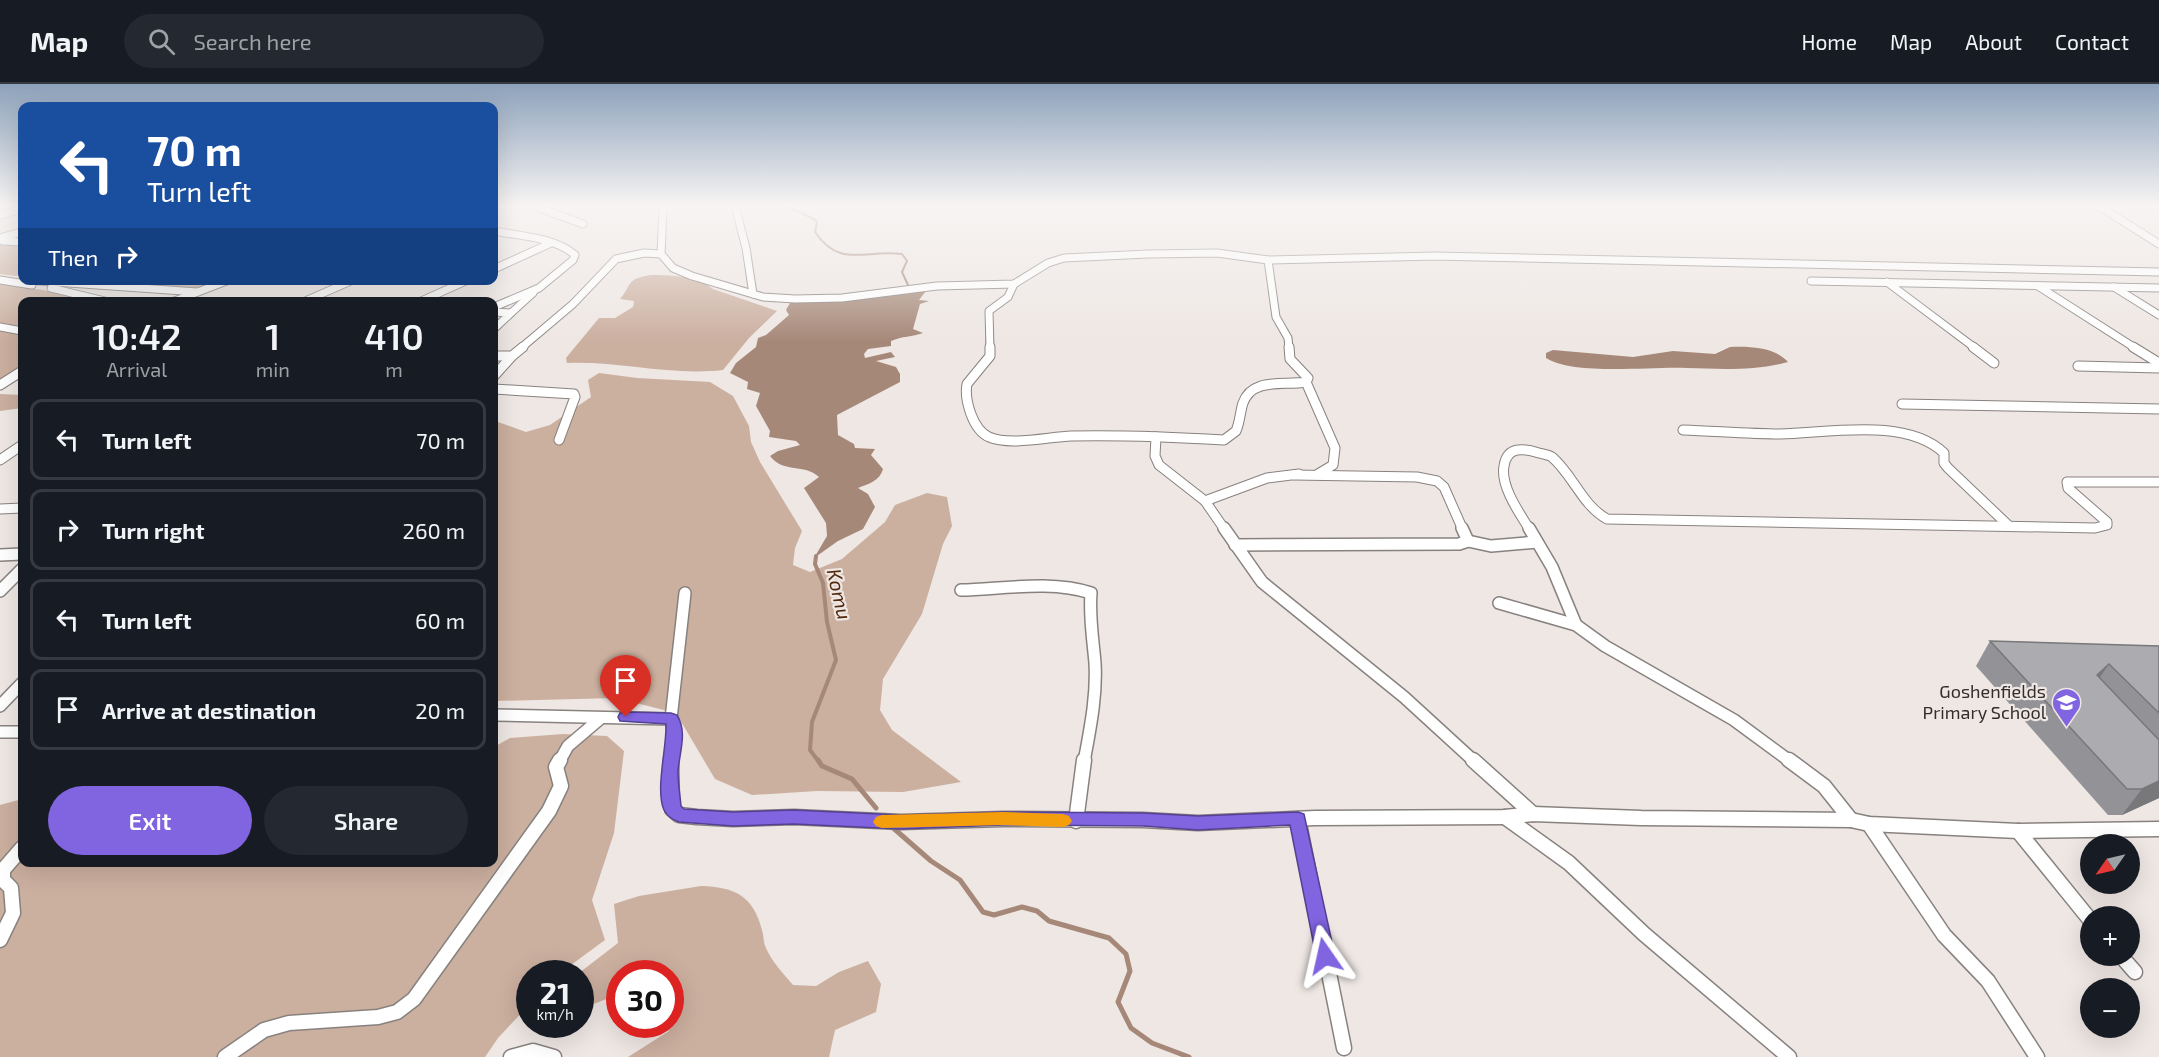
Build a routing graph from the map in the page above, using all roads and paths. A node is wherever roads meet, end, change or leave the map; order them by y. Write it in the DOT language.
graph roads {
  1 [pos="533,251"];
  2 [pos="571,251"];
  3 [pos="747,251"];
  4 [pos="661,254"];
  5 [pos="1268,260"];
  6 [pos="498,267"];
  7 [pos="2159,272"];
  8 [pos="0,279"];
  9 [pos="18,280"];
  10 [pos="1811,280"];
  11 [pos="18,282"];
  12 [pos="1886,282"];
  13 [pos="1014,284"];
  14 [pos="33,285"];
  15 [pos="96,285"];
  16 [pos="215,285"];
  17 [pos="342,285"];
  18 [pos="457,285"];
  19 [pos="2038,286"];
  20 [pos="2114,287"];
  21 [pos="539,288"];
  22 [pos="2159,288"];
  23 [pos="196,292"];
  24 [pos="753,294"];
  25 [pos="93,297"];
  26 [pos="184,297"];
  27 [pos="314,297"];
  28 [pos="430,297"];
  29 [pos="498,305"];
  30 [pos="498,312"];
  31 [pos="511,313"];
  32 [pos="2159,315"];
  33 [pos="498,325"];
  34 [pos="0,327"];
  35 [pos="18,330"];
  36 [pos="498,356"];
  37 [pos="512,356"];
  38 [pos="1994,363"];
  39 [pos="2159,365"];
  40 [pos="2078,366"];
  41 [pos="498,372"];
  42 [pos="18,374"];
  43 [pos="1306,382"];
  44 [pos="0,385"];
  45 [pos="498,388"];
  46 [pos="1902,404"];
  47 [pos="2159,409"];
  48 [pos="1683,430"];
  49 [pos="1156,437"];
  50 [pos="559,440"];
  51 [pos="18,448"];
  52 [pos="0,460"];
  53 [pos="1294,475"];
  54 [pos="2159,482"];
  55 [pos="1205,501"];
  56 [pos="18,508"];
  57 [pos="0,509"];
  58 [pos="2009,526"];
  59 [pos="1468,541"];
  60 [pos="1537,542"];
  61 [pos="1235,545"];
  62 [pos="18,554"];
  63 [pos="0,555"];
  64 [pos="18,573"];
  65 [pos="962,590"];
  66 [pos="0,591"];
  67 [pos="685,594"];
  68 [pos="1499,603"];
  69 [pos="1576,625"];
  70 [pos="18,687"];
  71 [pos="0,706"];
  72 [pos="498,715"];
  73 [pos="601,718"];
  74 [pos="671,719"];
  75 [pos="0,732"];
  76 [pos="18,732"];
  77 [pos="1533,814"];
  78 [pos="1505,817"];
  79 [pos="1298,819"];
  80 [pos="1851,820"];
  81 [pos="1076,821"];
  82 [pos="1869,824"];
  83 [pos="2159,829"];
  84 [pos="2018,831"];
  85 [pos="18,853"];
  86 [pos="2,872"];
  87 [pos="2080,907"];
  88 [pos="0,940"];
  89 [pos="2130,966"];
  90 [pos="2136,972"];
  91 [pos="1344,1048"];
  92 [pos="225,1057"];
  93 [pos="511,1057"];
  94 [pos="554,1057"];
  95 [pos="1790,1057"];
  96 [pos="2037,1057"];
  1 -- 6 [label="street"];
  2 -- 21 [label="street"];
  3 -- 24 [label="street"];
  4 -- 24 [label="street"];
  4 -- 37 [label="street"];
  5 -- 7 [label="street"];
  5 -- 13 [label="street"];
  5 -- 43 [label="street"];
  8 -- 9 [label="street"];
  8 -- 11 [label="street"];
  10 -- 12 [label="street"];
  12 -- 19 [label="street"];
  12 -- 38 [label="street"];
  13 -- 24 [label="street"];
  13 -- 49 [label="street"];
  14 -- 25 [label="street"];
  15 -- 23 [label="street"];
  16 -- 23 [label="street"];
  17 -- 27 [label="street"];
  18 -- 28 [label="street"];
  19 -- 20 [label="street"];
  19 -- 39 [label="street"];
  20 -- 22 [label="street"];
  20 -- 32 [label="street"];
  21 -- 29 [label="street"];
  21 -- 31 [label="street"];
  23 -- 26 [label="street"];
  30 -- 31 [label="street"];
  31 -- 33 [label="street"];
  34 -- 35 [label="street"];
  36 -- 37 [label="street"];
  37 -- 41 [label="street"];
  39 -- 40 [label="street"];
  42 -- 44 [label="street"];
  43 -- 49 [label="street"];
  43 -- 53 [label="street"];
  45 -- 50 [label="street"];
  46 -- 47 [label="street"];
  48 -- 58 [label="street"];
  49 -- 55 [label="street"];
  51 -- 52 [label="street"];
  53 -- 55 [label="street"];
  53 -- 59 [label="street"];
  54 -- 58 [label="street"];
  55 -- 61 [label="street"];
  56 -- 57 [label="street"];
  58 -- 60 [label="street"];
  59 -- 60 [label="street"];
  59 -- 61 [label="street"];
  60 -- 69 [label="street"];
  61 -- 77 [label="street"];
  62 -- 63 [label="street"];
  64 -- 66 [label="street"];
  65 -- 81 [label="street"];
  67 -- 74 [label="street"];
  68 -- 69 [label="street"];
  69 -- 80 [label="street"];
  70 -- 71 [label="street"];
  72 -- 73 [label="street"];
  73 -- 74 [label="street"];
  73 -- 92 [label="street"];
  74 -- 81 [label="street"];
  75 -- 76 [label="street"];
  77 -- 78 [label="street"];
  77 -- 80 [label="street"];
  78 -- 79 [label="street"];
  78 -- 95 [label="street"];
  79 -- 81 [label="street"];
  79 -- 91 [label="street"];
  80 -- 82 [label="street"];
  82 -- 84 [label="street"];
  82 -- 96 [label="street"];
  83 -- 84 [label="street"];
  84 -- 87 [label="street"];
  85 -- 86 [label="street"];
  86 -- 88 [label="street"];
  89 -- 90 [label="street"];
  93 -- 94 [label="street"];
}
